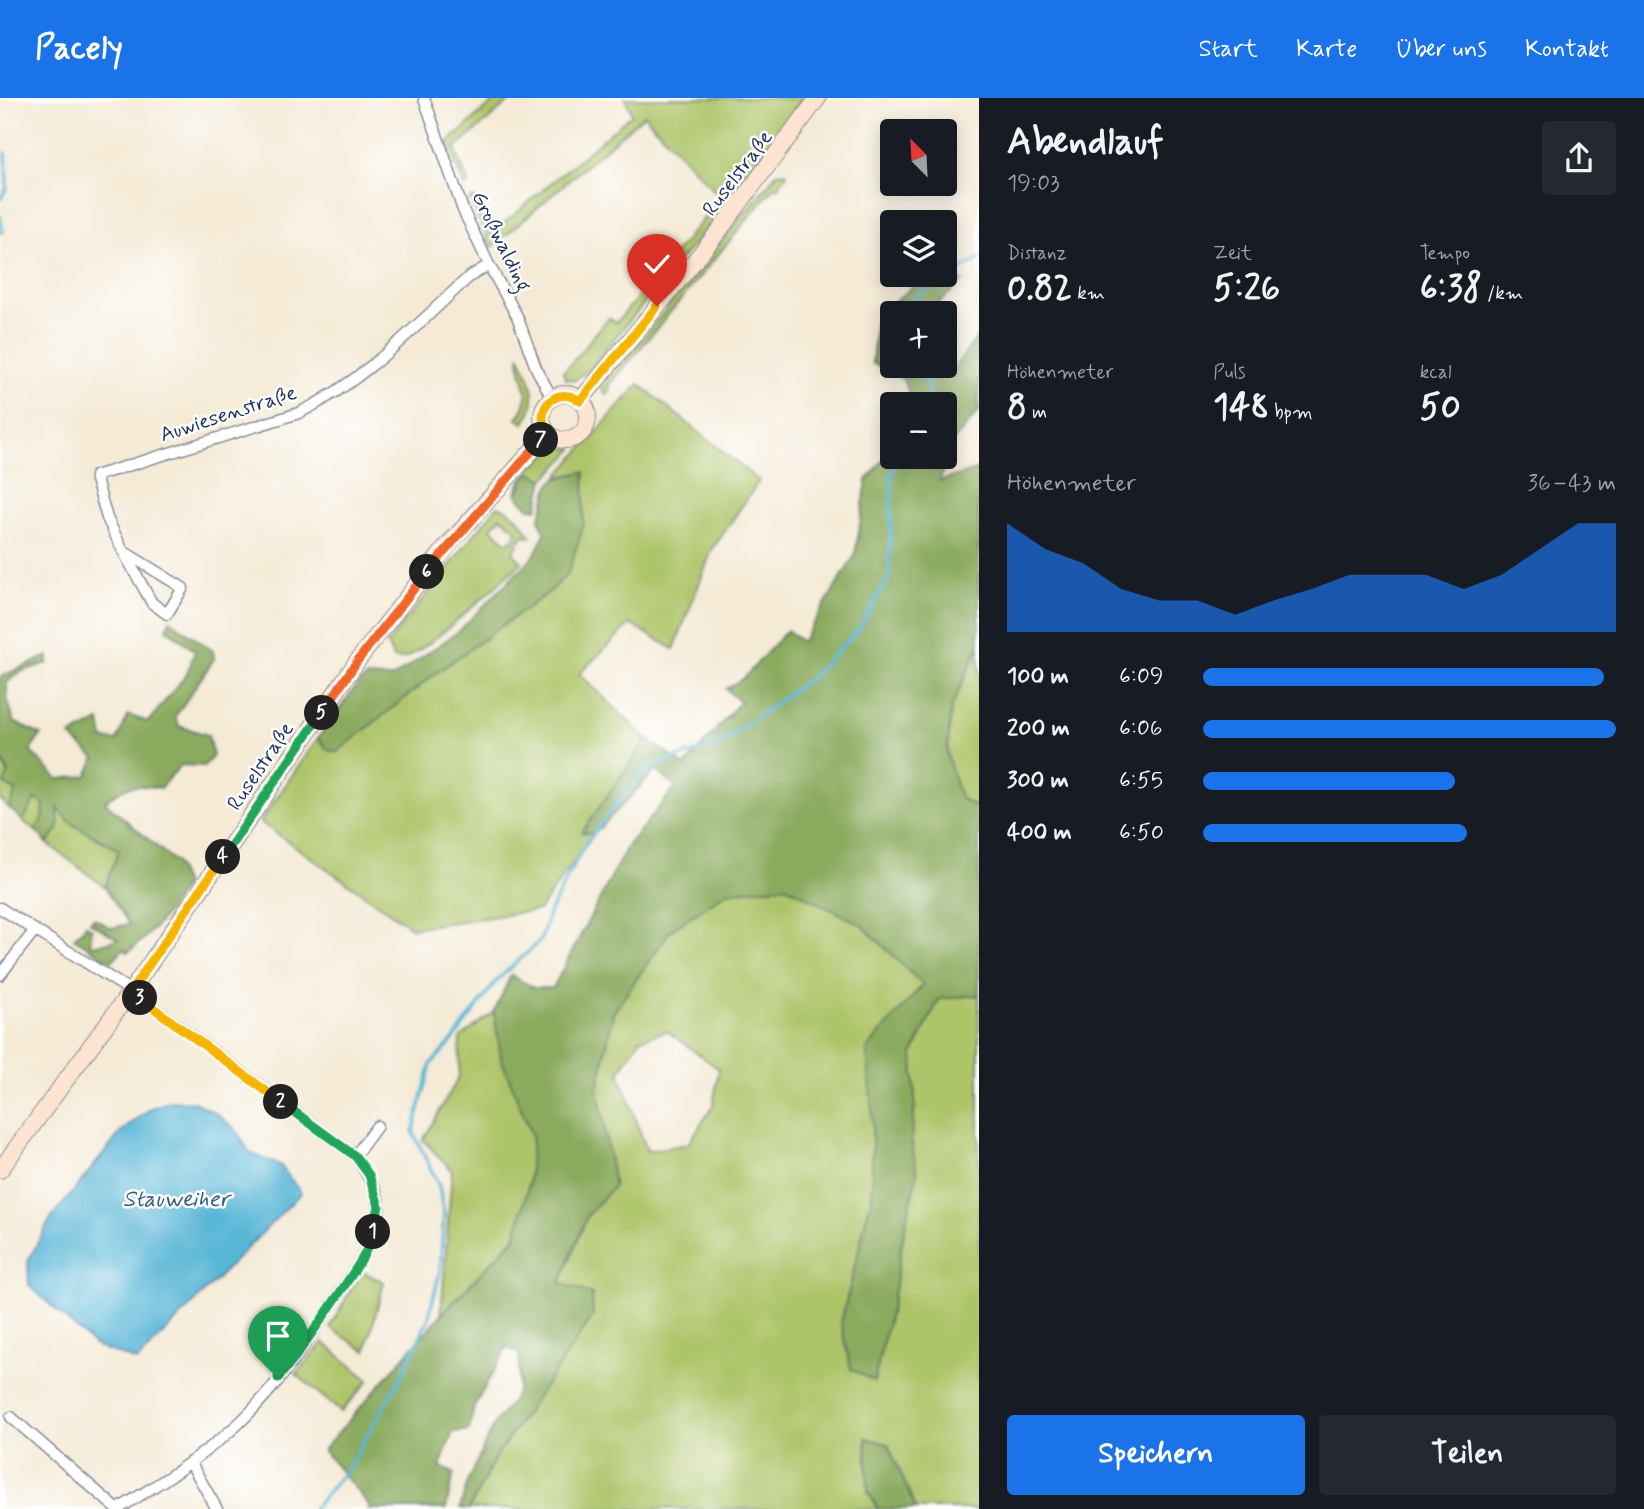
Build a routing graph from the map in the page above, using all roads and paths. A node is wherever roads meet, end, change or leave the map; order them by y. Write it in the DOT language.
graph roads {
  1 [pos="424,98"];
  2 [pos="818,98"];
  3 [pos="489,265"];
  4 [pos="552,398"];
  5 [pos="580,401"];
  6 [pos="548,433"];
  7 [pos="123,551"];
  8 [pos="0,908"];
  9 [pos="35,930"];
  10 [pos="0,975"];
  11 [pos="131,991"];
  12 [pos="377,1126"];
  13 [pos="355,1156"];
  14 [pos="0,1170"];
  15 [pos="11,1418"];
  16 [pos="190,1462"];
  17 [pos="117,1509"];
  18 [pos="217,1509"];
  1 -- 3 [label="street, Großwalding"];
  2 -- 5 [label="main road, Ruselstraße"];
  3 -- 4 [label="street, Großwalding"];
  3 -- 7 [label="street, Auwiesenstraße"];
  4 -- 5 [label="main road"];
  4 -- 6 [label="main road"];
  5 -- 6 [label="main road"];
  6 -- 11 [label="main road, Ruselstraße"];
  7 -- 7 [label="street, Auwiesenstraße"];
  8 -- 9 [label="street"];
  9 -- 10 [label="street"];
  9 -- 11 [label="street"];
  11 -- 13 [label="street"];
  11 -- 14 [label="main road, Ruselstraße"];
  12 -- 13 [label="street"];
  13 -- 16 [label="street"];
  15 -- 17 [label="street"];
  16 -- 17 [label="street"];
  16 -- 18 [label="street"];
}
